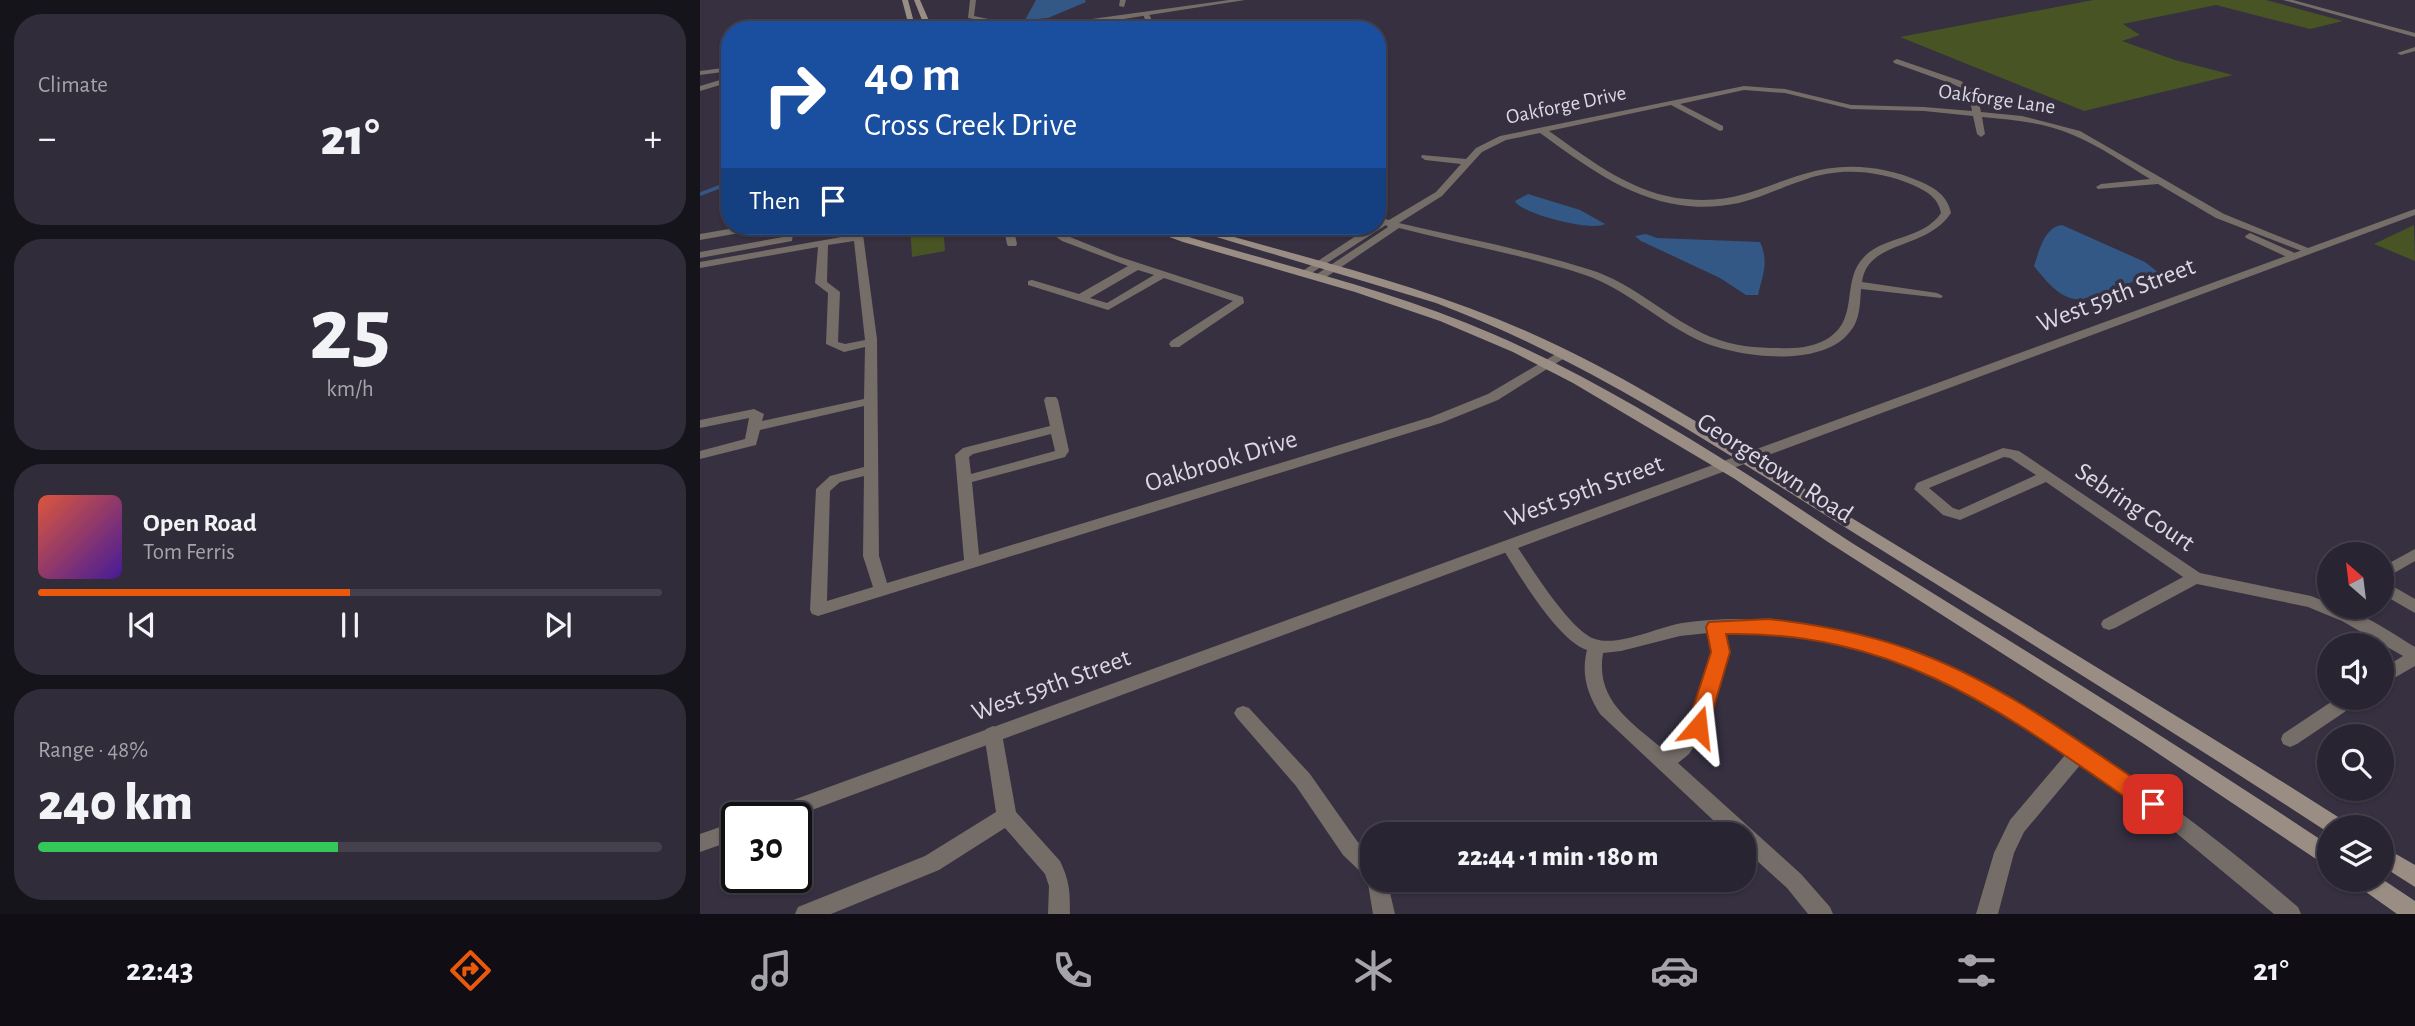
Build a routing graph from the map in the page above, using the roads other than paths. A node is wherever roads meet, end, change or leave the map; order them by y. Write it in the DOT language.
graph roads {
  1 [pos="905,0"];
  2 [pos="917,0"];
  3 [pos="973,0"];
  4 [pos="1242,0"];
  5 [pos="2286,0"];
  6 [pos="1146,14"];
  7 [pos="1126,17"];
  8 [pos="911,21"];
  9 [pos="926,21"];
  10 [pos="991,21"];
  11 [pos="1080,21"];
  12 [pos="1098,21"];
  13 [pos="1149,21"];
  14 [pos="2415,36"];
  15 [pos="2415,50"];
  16 [pos="2401,53"];
  17 [pos="1897,61"];
  18 [pos="721,72"];
  19 [pos="700,75"];
  20 [pos="1789,78"];
  21 [pos="721,82"];
  22 [pos="700,89"];
  23 [pos="1779,90"];
  24 [pos="1671,102"];
  25 [pos="1978,114"];
  26 [pos="1720,128"];
  27 [pos="1540,129"];
  28 [pos="1981,134"];
  29 [pos="1425,157"];
  30 [pos="1468,162"];
  31 [pos="2157,181"];
  32 [pos="2101,187"];
  33 [pos="2415,212"];
  34 [pos="1387,223"];
  35 [pos="2239,226"];
  36 [pos="721,233"];
  37 [pos="788,235"];
  38 [pos="820,235"];
  39 [pos="845,235"];
  40 [pos="860,235"];
  41 [pos="1010,235"];
  42 [pos="1065,235"];
  43 [pos="1174,235"];
  44 [pos="1219,235"];
  45 [pos="1367,235"];
  46 [pos="1373,235"];
  47 [pos="700,237"];
  48 [pos="788,239"];
  49 [pos="823,243"];
  50 [pos="1012,244"];
  51 [pos="2308,250"];
  52 [pos="700,255"];
  53 [pos="2293,256"];
  54 [pos="1322,262"];
  55 [pos="700,265"];
  56 [pos="1136,266"];
  57 [pos="1336,267"];
  58 [pos="1303,274"];
  59 [pos="1162,275"];
  60 [pos="1318,278"];
  61 [pos="1032,283"];
  62 [pos="1857,285"];
  63 [pos="1937,296"];
  64 [pos="1081,299"];
  65 [pos="871,342"];
  66 [pos="1175,344"];
  67 [pos="1565,354"];
  68 [pos="1547,365"];
  69 [pos="1051,400"];
  70 [pos="871,401"];
  71 [pos="700,424"];
  72 [pos="755,427"];
  73 [pos="1058,428"];
  74 [pos="700,455"];
  75 [pos="1747,458"];
  76 [pos="1726,467"];
  77 [pos="871,470"];
  78 [pos="2047,476"];
  79 [pos="964,480"];
  80 [pos="1509,546"];
  81 [pos="2415,554"];
  82 [pos="972,564"];
  83 [pos="2394,567"];
  84 [pos="2195,578"];
  85 [pos="882,591"];
  86 [pos="2394,594"];
  87 [pos="2415,607"];
  88 [pos="2109,624"];
  89 [pos="1715,627"];
  90 [pos="1596,647"];
  91 [pos="2415,656"];
  92 [pos="2394,670"];
  93 [pos="2334,710"];
  94 [pos="1242,713"];
  95 [pos="993,734"];
  96 [pos="2290,739"];
  97 [pos="2079,753"];
  98 [pos="1664,763"];
  99 [pos="810,802"];
  100 [pos="2319,815"];
  101 [pos="1007,816"];
  102 [pos="1729,822"];
  103 [pos="721,836"];
  104 [pos="700,843"];
  105 [pos="1756,847"];
  106 [pos="2317,848"];
  107 [pos="1360,858"];
  108 [pos="2394,863"];
  109 [pos="2415,877"];
  110 [pos="1379,892"];
  111 [pos="2383,892"];
  112 [pos="806,914"];
  113 [pos="1059,914"];
  114 [pos="1384,914"];
  115 [pos="1822,914"];
  116 [pos="1987,914"];
  117 [pos="2290,914"];
  118 [pos="2415,914"];
  1 -- 8 [label="main road"];
  2 -- 9 [label="main road"];
  3 -- 10 [label="street"];
  4 -- 6 [label="street"];
  5 -- 14 [label="street"];
  6 -- 7 [label="street"];
  6 -- 13 [label="street"];
  7 -- 11 [label="street"];
  7 -- 12 [label="street"];
  15 -- 16 [label="street"];
  17 -- 25 [label="street"];
  18 -- 19 [label="street"];
  20 -- 23 [label="street"];
  21 -- 22 [label="street"];
  23 -- 24 [label="street, Oakforge Drive"];
  23 -- 25 [label="street, Oakforge Lane"];
  24 -- 26 [label="street"];
  24 -- 27 [label="street, Oakforge Drive"];
  25 -- 28 [label="street"];
  25 -- 31 [label="street, Oakforge Lane"];
  27 -- 30 [label="street, Oakforge Drive"];
  27 -- 62 [label="street"];
  29 -- 30 [label="street"];
  30 -- 34 [label="street, Oakforge Drive"];
  31 -- 32 [label="street"];
  31 -- 35 [label="street, Oakforge Lane"];
  33 -- 51 [label="street, West 59th Street"];
  34 -- 62 [label="street"];
  35 -- 51 [label="street, Oakforge Lane"];
  35 -- 53 [label="street"];
  36 -- 47 [label="street"];
  37 -- 48 [label="street"];
  38 -- 48 [label="street"];
  39 -- 49 [label="street"];
  40 -- 65 [label="street"];
  41 -- 50 [label="street"];
  42 -- 56 [label="street"];
  43 -- 58 [label="main road, Georgetown Road"];
  44 -- 54 [label="main road, Georgetown Road"];
  45 -- 54 [label="street, Oakforge Drive"];
  46 -- 57 [label="street"];
  48 -- 52 [label="street"];
  49 -- 55 [label="street"];
  49 -- 65 [label="street"];
  51 -- 53 [label="street, West 59th Street"];
  53 -- 75 [label="street, West 59th Street"];
  54 -- 57 [label="main road, Georgetown Road"];
  54 -- 58 [label="street, Oakforge Drive"];
  56 -- 59 [label="street"];
  56 -- 64 [label="street"];
  57 -- 60 [label="street"];
  57 -- 67 [label="main road, Georgetown Road"];
  58 -- 60 [label="main road, Georgetown Road"];
  59 -- 64 [label="street"];
  59 -- 66 [label="street"];
  60 -- 68 [label="main road, Georgetown Road"];
  61 -- 64 [label="street"];
  62 -- 63 [label="street"];
  65 -- 70 [label="street"];
  67 -- 68 [label="street, Oakbrook Drive"];
  67 -- 75 [label="main road, Georgetown Road"];
  68 -- 76 [label="main road, Georgetown Road"];
  68 -- 82 [label="street, Oakbrook Drive"];
  69 -- 73 [label="street"];
  70 -- 72 [label="street"];
  70 -- 77 [label="street"];
  71 -- 72 [label="street"];
  72 -- 74 [label="street"];
  73 -- 79 [label="street"];
  73 -- 79 [label="street"];
  75 -- 76 [label="street, West 59th Street"];
  75 -- 100 [label="main road, Georgetown Road"];
  76 -- 80 [label="street, West 59th Street"];
  76 -- 106 [label="main road, Georgetown Road"];
  77 -- 85 [label="street"];
  77 -- 85 [label="street, Oakbrook Drive"];
  78 -- 78 [label="street, Sebring Court"];
  78 -- 84 [label="street, Sebring Court"];
  79 -- 82 [label="street"];
  80 -- 90 [label="street"];
  80 -- 95 [label="street, West 59th Street"];
  81 -- 83 [label="street"];
  82 -- 85 [label="street, Oakbrook Drive"];
  84 -- 88 [label="street, Sebring Court"];
  84 -- 91 [label="street, Sebring Court"];
  86 -- 87 [label="street"];
  89 -- 90 [label="street"];
  89 -- 97 [label="street"];
  89 -- 98 [label="street"];
  90 -- 98 [label="street"];
  91 -- 92 [label="street"];
  93 -- 96 [label="street"];
  94 -- 107 [label="street"];
  95 -- 99 [label="street, West 59th Street"];
  95 -- 101 [label="street"];
  97 -- 116 [label="street"];
  97 -- 117 [label="street"];
  98 -- 102 [label="street"];
  101 -- 112 [label="street"];
  101 -- 113 [label="street"];
  103 -- 104 [label="street"];
  105 -- 115 [label="street"];
  108 -- 109 [label="main road"];
  110 -- 114 [label="street"];
  111 -- 118 [label="main road"];
}
